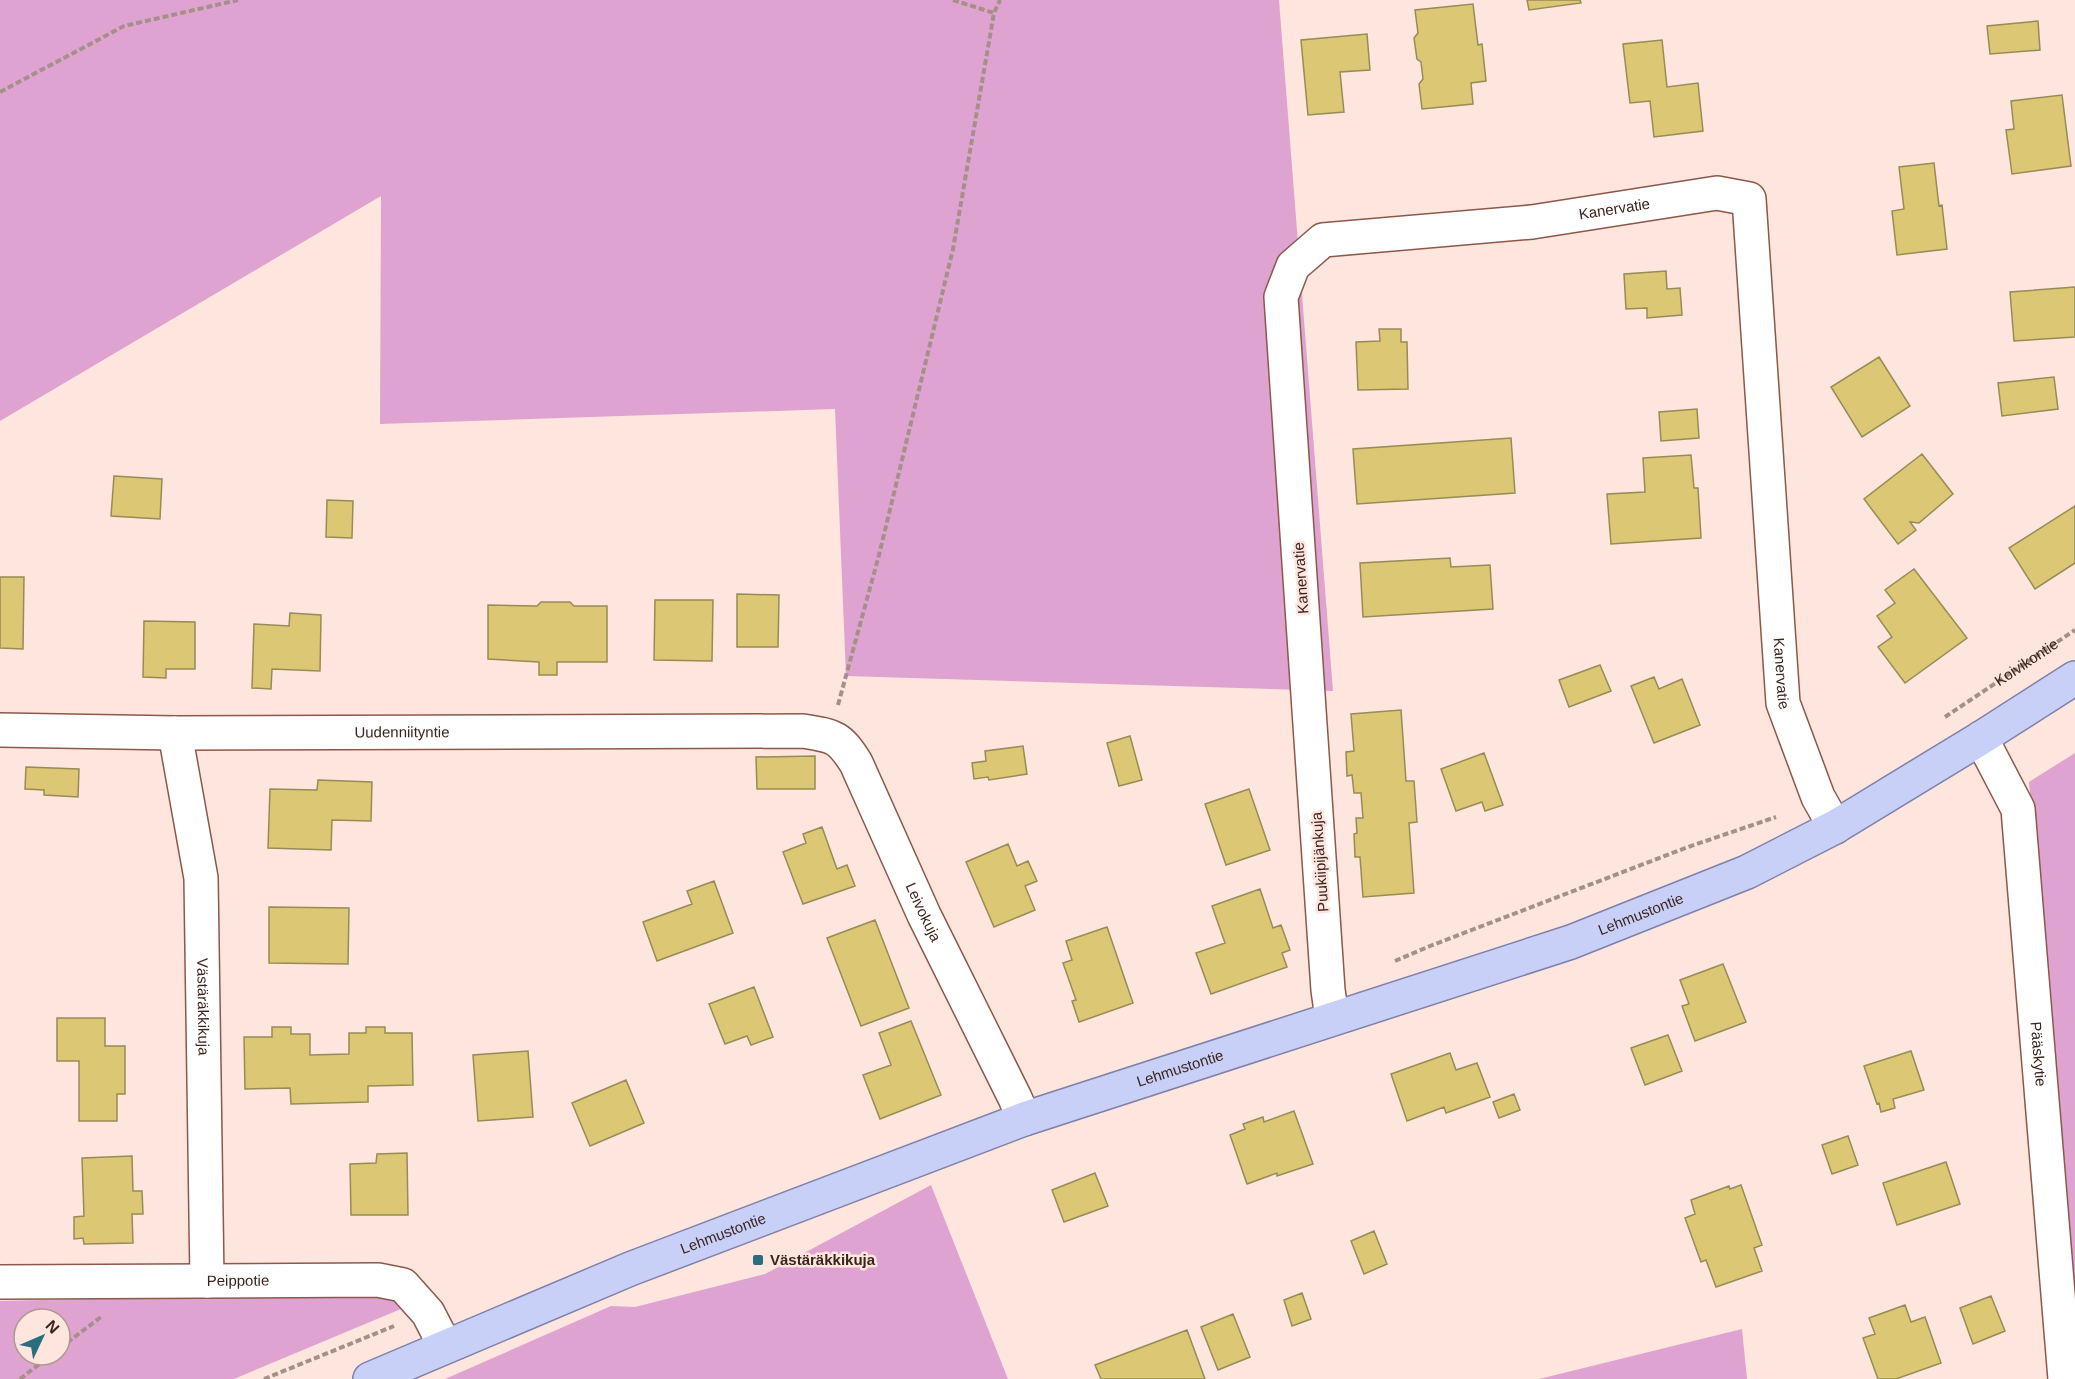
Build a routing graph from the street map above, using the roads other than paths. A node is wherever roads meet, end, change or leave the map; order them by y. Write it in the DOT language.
graph roads {
  1 [pos="2075,678"];
  2 [pos="1310,705"];
  3 [pos="0,730"];
  4 [pos="175,733"];
  5 [pos="817,733"];
  6 [pos="1981,738"];
  7 [pos="1835,826"];
  8 [pos="1332,1018"];
  9 [pos="1023,1119"];
  10 [pos="207,1281"];
  11 [pos="0,1282"];
  12 [pos="445,1346"];
  13 [pos="370,1379"];
  14 [pos="2065,1379"];
  1 -- 6 [label="main road"];
  2 -- 7 [label="street, Kanervatie"];
  2 -- 8 [label="street, Puukiipijänkuja"];
  3 -- 4 [label="street, Uudenniityntie"];
  4 -- 5 [label="street, Uudenniityntie"];
  4 -- 10 [label="street, Västäräkkikuja"];
  5 -- 9 [label="street, Leivokuja"];
  6 -- 7 [label="main road, Lehmustontie"];
  6 -- 14 [label="street, Pääskytie"];
  7 -- 8 [label="main road, Lehmustontie"];
  8 -- 9 [label="main road, Lehmustontie"];
  9 -- 12 [label="main road, Lehmustontie"];
  10 -- 11 [label="street, Peippotie"];
  10 -- 12 [label="street, Peippotie"];
  12 -- 13 [label="main road, Lehmustontie"];
}
